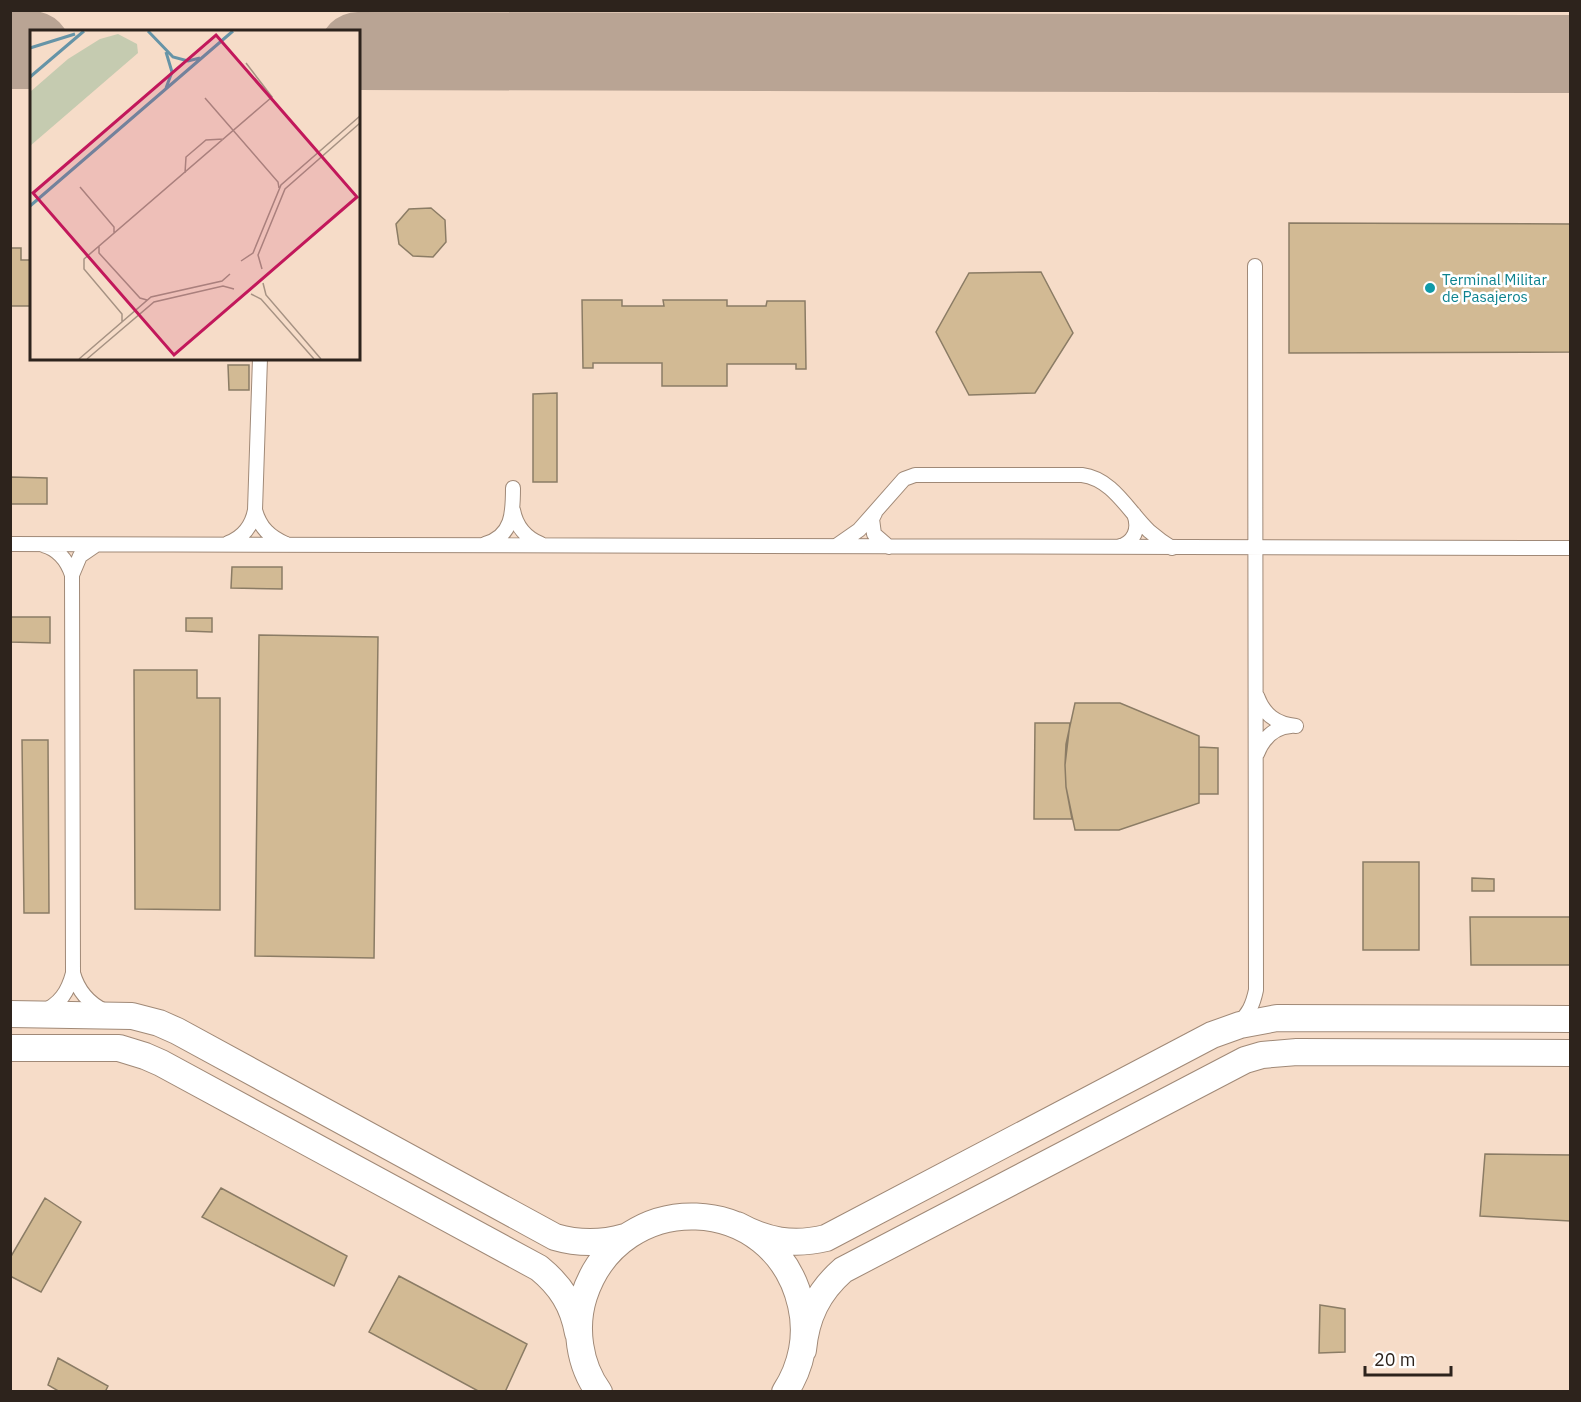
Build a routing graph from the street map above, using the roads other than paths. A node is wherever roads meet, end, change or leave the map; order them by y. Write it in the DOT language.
graph roads {
  1 [pos="1255,266"];
  2 [pos="260,360"];
  3 [pos="513,488"];
  4 [pos="513,508"];
  5 [pos="255,510"];
  6 [pos="875,513"];
  7 [pos="1134,514"];
  8 [pos="10,544"];
  9 [pos="41,544"];
  10 [pos="98,544"];
  11 [pos="220,544"];
  12 [pos="287,545"];
  13 [pos="479,545"];
  14 [pos="548,545"];
  15 [pos="836,546"];
  16 [pos="889,547"];
  17 [pos="1113,547"];
  18 [pos="1172,548"];
  19 [pos="1256,548"];
  20 [pos="1570,549"];
  21 [pos="72,574"];
  22 [pos="1256,688"];
  23 [pos="1256,763"];
  24 [pos="73,974"];
  25 [pos="1256,990"];
  26 [pos="21,1014"];
  27 [pos="118,1015"];
  28 [pos="1296,1018"];
  29 [pos="1338,1018"];
  30 [pos="1570,1019"];
  31 [pos="1226,1029"];
  32 [pos="10,1048"];
  33 [pos="1335,1052"];
  34 [pos="1570,1053"];
  35 [pos="736,1225"];
  36 [pos="625,1237"];
  37 [pos="579,1333"];
  38 [pos="803,1350"];
  39 [pos="599,1392"];
  40 [pos="785,1392"];
  1 -- 19 [label="lane"];
  2 -- 5 [label="lane"];
  3 -- 4 [label="lane"];
  4 -- 13 [label="lane"];
  4 -- 14 [label="lane"];
  5 -- 11 [label="lane"];
  5 -- 12 [label="lane"];
  6 -- 7 [label="lane"];
  6 -- 15 [label="lane"];
  6 -- 16 [label="lane"];
  7 -- 17 [label="lane"];
  7 -- 18 [label="lane"];
  8 -- 9 [label="lane"];
  9 -- 10 [label="lane"];
  9 -- 21 [label="lane"];
  10 -- 11 [label="lane"];
  10 -- 21 [label="lane"];
  11 -- 12 [label="lane"];
  12 -- 13 [label="lane"];
  13 -- 14 [label="lane"];
  14 -- 15 [label="lane"];
  15 -- 16 [label="lane"];
  16 -- 17 [label="lane"];
  17 -- 18 [label="lane"];
  18 -- 19 [label="lane"];
  19 -- 20 [label="lane"];
  19 -- 22 [label="lane"];
  21 -- 24 [label="lane"];
  22 -- 23 [label="lane"];
  22 -- 23 [label="lane"];
  23 -- 25 [label="lane"];
  24 -- 26 [label="lane"];
  24 -- 27 [label="lane"];
  25 -- 28 [label="lane"];
  25 -- 31 [label="lane"];
  26 -- 27 [label="street"];
  27 -- 36 [label="street"];
  28 -- 29 [label="street"];
  28 -- 31 [label="street"];
  29 -- 30 [label="street"];
  29 -- 33 [label="street"];
  31 -- 35 [label="street"];
  32 -- 37 [label="street"];
  33 -- 34 [label="street"];
  33 -- 38 [label="street"];
  35 -- 36 [label="street"];
  35 -- 38 [label="street"];
  36 -- 37 [label="street"];
  37 -- 39 [label="street"];
  38 -- 40 [label="street"];
}
